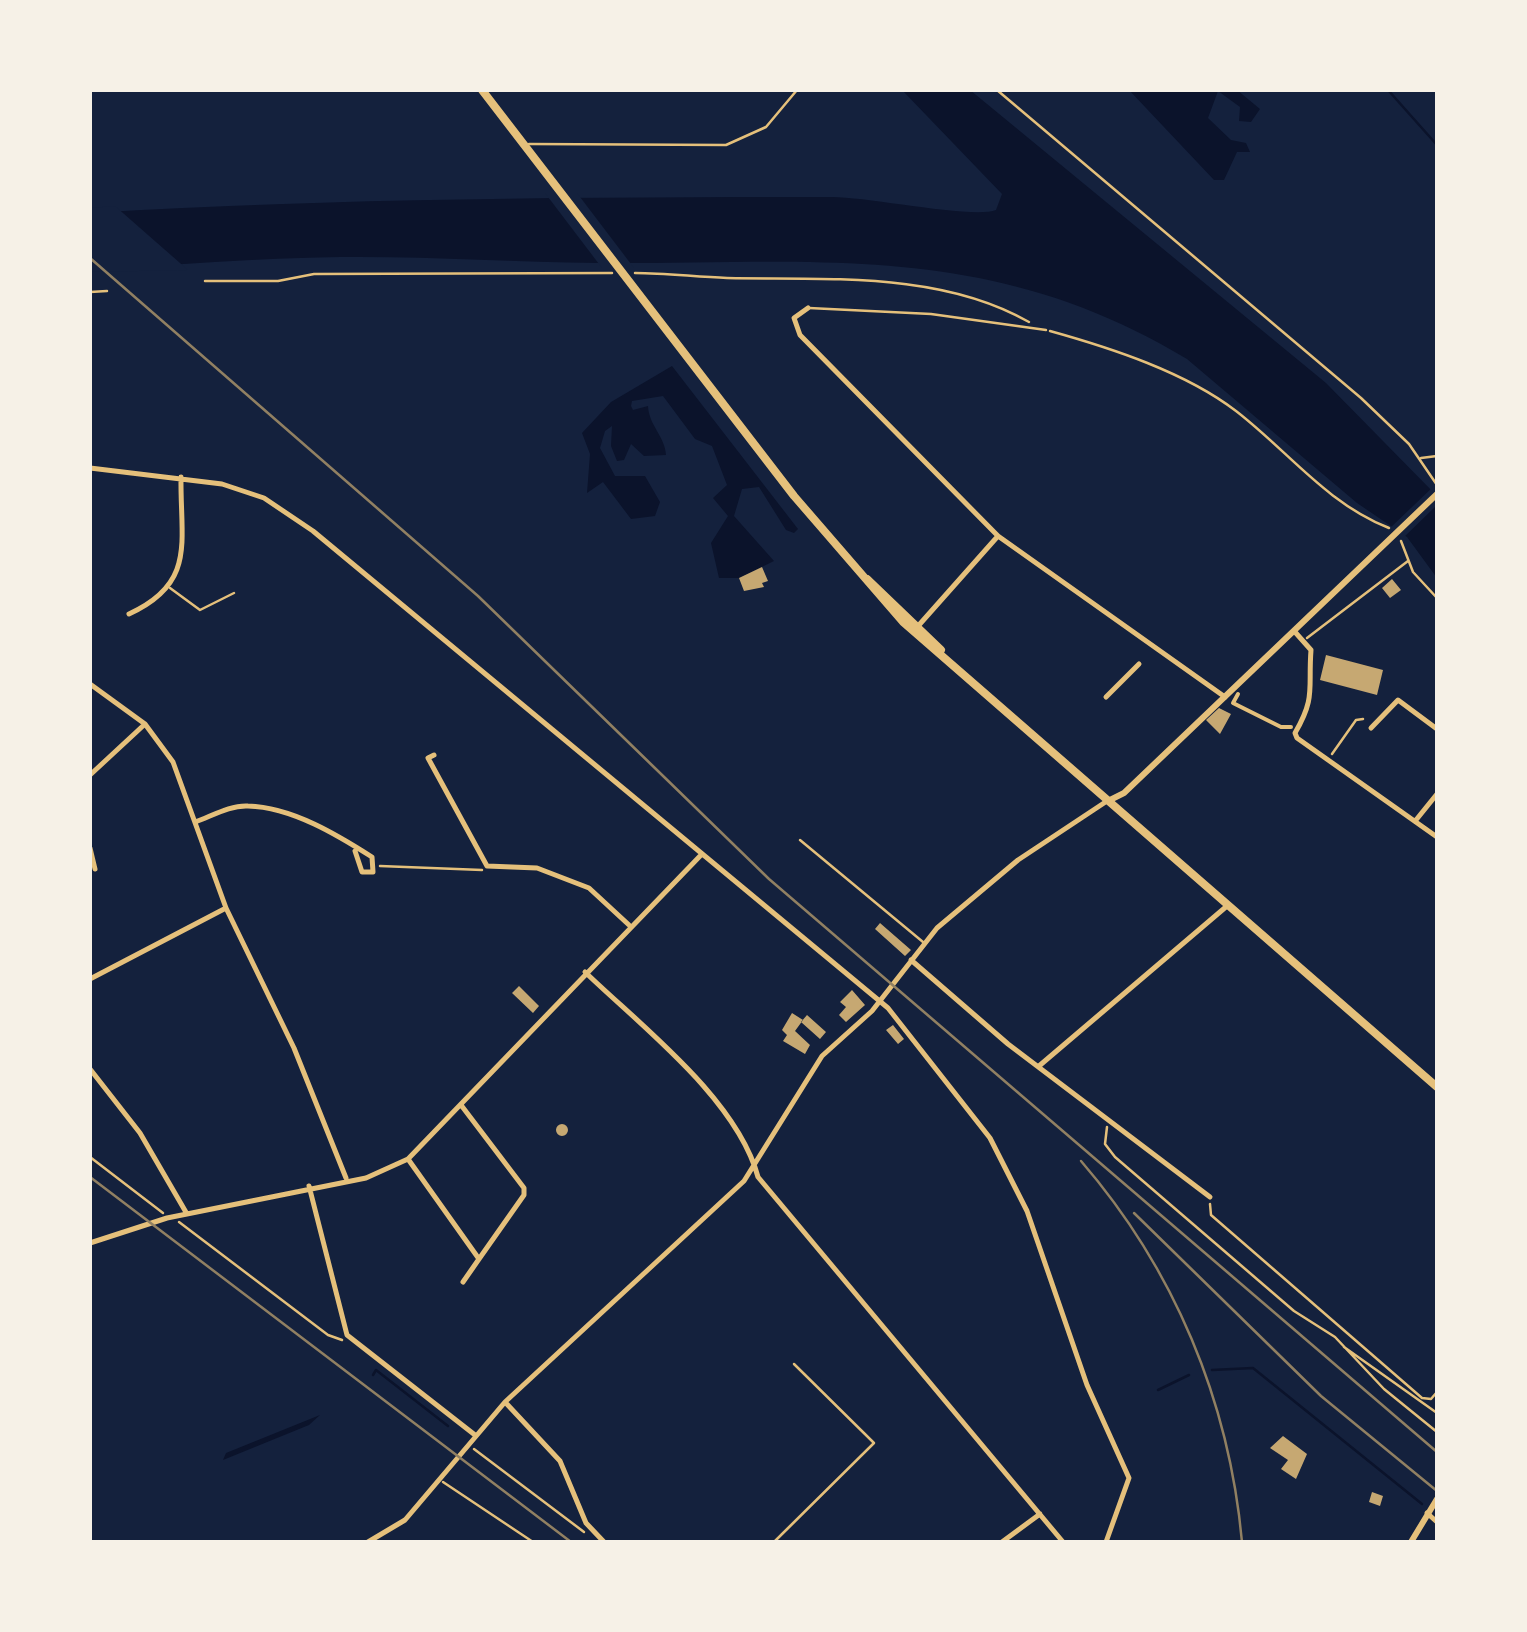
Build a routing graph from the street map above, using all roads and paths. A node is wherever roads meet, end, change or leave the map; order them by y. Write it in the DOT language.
graph roads {
  1 [pos="482,90"];
  2 [pos="798,90"];
  3 [pos="997,90"];
  4 [pos="523,144"];
  5 [pos="205,281"];
  6 [pos="107,291"];
  7 [pos="90,292"];
  8 [pos="808,308"];
  9 [pos="1046,330"];
  10 [pos="1437,456"];
  11 [pos="1420,458"];
  12 [pos="90,468"];
  13 [pos="180,478"];
  14 [pos="1437,485"];
  15 [pos="1437,494"];
  16 [pos="1390,529"];
  17 [pos="998,536"];
  18 [pos="1402,541"];
  19 [pos="1409,561"];
  20 [pos="867,579"];
  21 [pos="170,588"];
  22 [pos="234,593"];
  23 [pos="1437,598"];
  24 [pos="129,614"];
  25 [pos="919,625"];
  26 [pos="1295,632"];
  27 [pos="1304,641"];
  28 [pos="946,658"];
  29 [pos="1139,664"];
  30 [pos="90,684"];
  31 [pos="1238,694"];
  32 [pos="1106,697"];
  33 [pos="1226,698"];
  34 [pos="1364,719"];
  35 [pos="145,724"];
  36 [pos="1291,727"];
  37 [pos="1371,728"];
  38 [pos="1437,729"];
  39 [pos="434,755"];
  40 [pos="1328,759"];
  41 [pos="90,775"];
  42 [pos="1437,794"];
  43 [pos="1110,800"];
  44 [pos="1416,820"];
  45 [pos="195,822"];
  46 [pos="1437,837"];
  47 [pos="800,840"];
  48 [pos="90,848"];
  49 [pos="355,852"];
  50 [pos="700,855"];
  51 [pos="375,865"];
  52 [pos="487,866"];
  53 [pos="95,869"];
  54 [pos="1230,903"];
  55 [pos="226,908"];
  56 [pos="629,925"];
  57 [pos="924,943"];
  58 [pos="912,960"];
  59 [pos="585,972"];
  60 [pos="90,979"];
  61 [pos="879,1000"];
  62 [pos="1039,1066"];
  63 [pos="90,1068"];
  64 [pos="1437,1087"];
  65 [pos="462,1105"];
  66 [pos="1109,1121"];
  67 [pos="90,1157"];
  68 [pos="408,1158"];
  69 [pos="754,1165"];
  70 [pos="346,1180"];
  71 [pos="309,1186"];
  72 [pos="1210,1197"];
  73 [pos="187,1214"];
  74 [pos="172,1217"];
  75 [pos="90,1242"];
  76 [pos="479,1258"];
  77 [pos="463,1282"];
  78 [pos="343,1340"];
  79 [pos="1342,1347"];
  80 [pos="794,1364"];
  81 [pos="1437,1392"];
  82 [pos="505,1402"];
  83 [pos="1437,1413"];
  84 [pos="1437,1432"];
  85 [pos="475,1436"];
  86 [pos="466,1444"];
  87 [pos="439,1480"];
  88 [pos="1437,1499"];
  89 [pos="1040,1514"];
  90 [pos="1426,1514"];
  91 [pos="1437,1522"];
  92 [pos="601,1540"];
  93 [pos="368,1542"];
  94 [pos="533,1542"];
  95 [pos="774,1542"];
  96 [pos="1002,1542"];
  97 [pos="1063,1542"];
  98 [pos="1106,1542"];
  99 [pos="1411,1542"];
  1 -- 4 [label="main road"];
  2 -- 4 [label="lane"];
  3 -- 11 [label="path"];
  4 -- 20 [label="main road"];
  5 -- 9 [label="path"];
  6 -- 7 [label="path"];
  8 -- 9 [label="lane"];
  8 -- 17 [label="street"];
  9 -- 16 [label="path"];
  10 -- 11 [label="path"];
  11 -- 14 [label="path"];
  12 -- 13 [label="street"];
  13 -- 21 [label="street"];
  13 -- 50 [label="street"];
  15 -- 26 [label="main road"];
  17 -- 25 [label="street"];
  17 -- 33 [label="street"];
  18 -- 19 [label="path"];
  19 -- 23 [label="path"];
  19 -- 27 [label="path"];
  20 -- 25 [label="main road"];
  20 -- 28 [label="main road"];
  21 -- 22 [label="lane"];
  21 -- 24 [label="street"];
  25 -- 28 [label="main road"];
  26 -- 27 [label="street"];
  26 -- 33 [label="main road"];
  27 -- 40 [label="street"];
  28 -- 43 [label="main road"];
  29 -- 32 [label="street"];
  30 -- 35 [label="street"];
  31 -- 36 [label="street"];
  33 -- 43 [label="main road"];
  34 -- 40 [label="path"];
  35 -- 41 [label="street"];
  35 -- 45 [label="street"];
  37 -- 38 [label="street"];
  39 -- 52 [label="street"];
  40 -- 44 [label="street"];
  42 -- 44 [label="street"];
  43 -- 54 [label="main road"];
  43 -- 57 [label="street"];
  44 -- 46 [label="street"];
  45 -- 49 [label="street"];
  45 -- 55 [label="street"];
  47 -- 57 [label="lane"];
  48 -- 53 [label="street"];
  49 -- 51 [label="street"];
  49 -- 51 [label="street"];
  50 -- 56 [label="street"];
  50 -- 61 [label="street"];
  51 -- 52 [label="path"];
  52 -- 56 [label="street"];
  54 -- 62 [label="street"];
  54 -- 64 [label="main road"];
  55 -- 60 [label="street"];
  55 -- 70 [label="street"];
  56 -- 59 [label="street"];
  57 -- 58 [label="street"];
  58 -- 61 [label="street"];
  58 -- 62 [label="street"];
  59 -- 65 [label="street"];
  59 -- 69 [label="street"];
  61 -- 69 [label="street"];
  61 -- 98 [label="street"];
  62 -- 66 [label="street"];
  63 -- 73 [label="street"];
  65 -- 68 [label="street"];
  65 -- 76 [label="street"];
  66 -- 72 [label="street"];
  66 -- 79 [label="path"];
  67 -- 74 [label="path"];
  68 -- 70 [label="street"];
  68 -- 76 [label="street"];
  69 -- 82 [label="street"];
  69 -- 89 [label="street"];
  70 -- 71 [label="street"];
  71 -- 73 [label="street"];
  71 -- 85 [label="street"];
  72 -- 81 [label="path"];
  73 -- 74 [label="street"];
  74 -- 75 [label="street"];
  74 -- 78 [label="path"];
  76 -- 77 [label="street"];
  79 -- 83 [label="path"];
  79 -- 84 [label="path"];
  80 -- 95 [label="path"];
  82 -- 85 [label="street"];
  82 -- 92 [label="street"];
  85 -- 86 [label="street"];
  86 -- 87 [label="street"];
  86 -- 92 [label="path"];
  87 -- 93 [label="street"];
  87 -- 94 [label="path"];
  88 -- 90 [label="main road"];
  89 -- 96 [label="street"];
  89 -- 97 [label="street"];
  90 -- 91 [label="street"];
  90 -- 99 [label="main road"];
}
